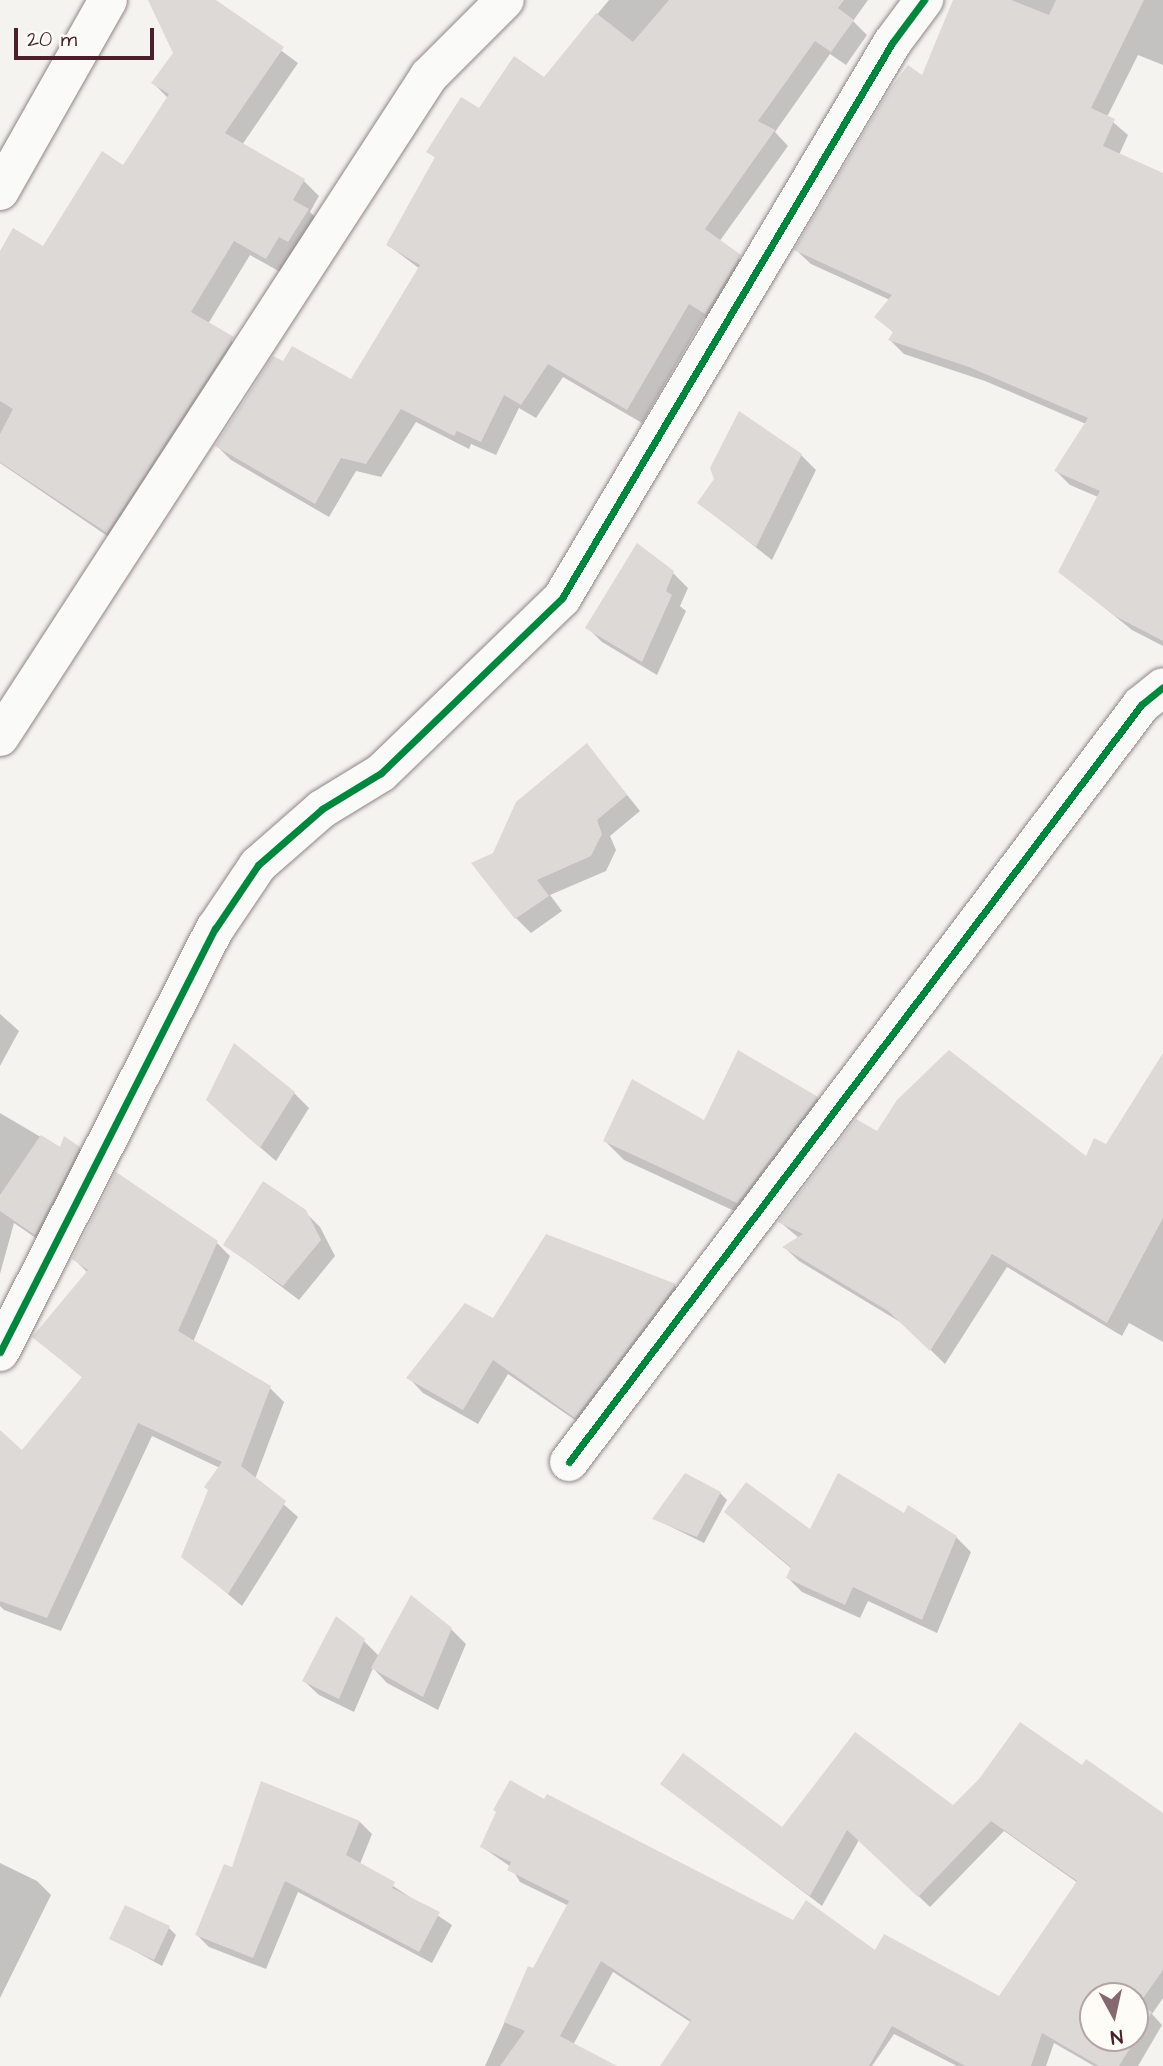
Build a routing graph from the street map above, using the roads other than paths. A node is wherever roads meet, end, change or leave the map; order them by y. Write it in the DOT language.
graph roads {
  1 [pos="108,0"];
  2 [pos="505,0"];
  3 [pos="924,0"];
  4 [pos="0,191"];
  5 [pos="1163,687"];
  6 [pos="0,737"];
  7 [pos="0,1352"];
  8 [pos="569,1462"];
  1 -- 4 [label="street"];
  2 -- 6 [label="street"];
  3 -- 7 [label="street"];
  5 -- 8 [label="street"];
}
